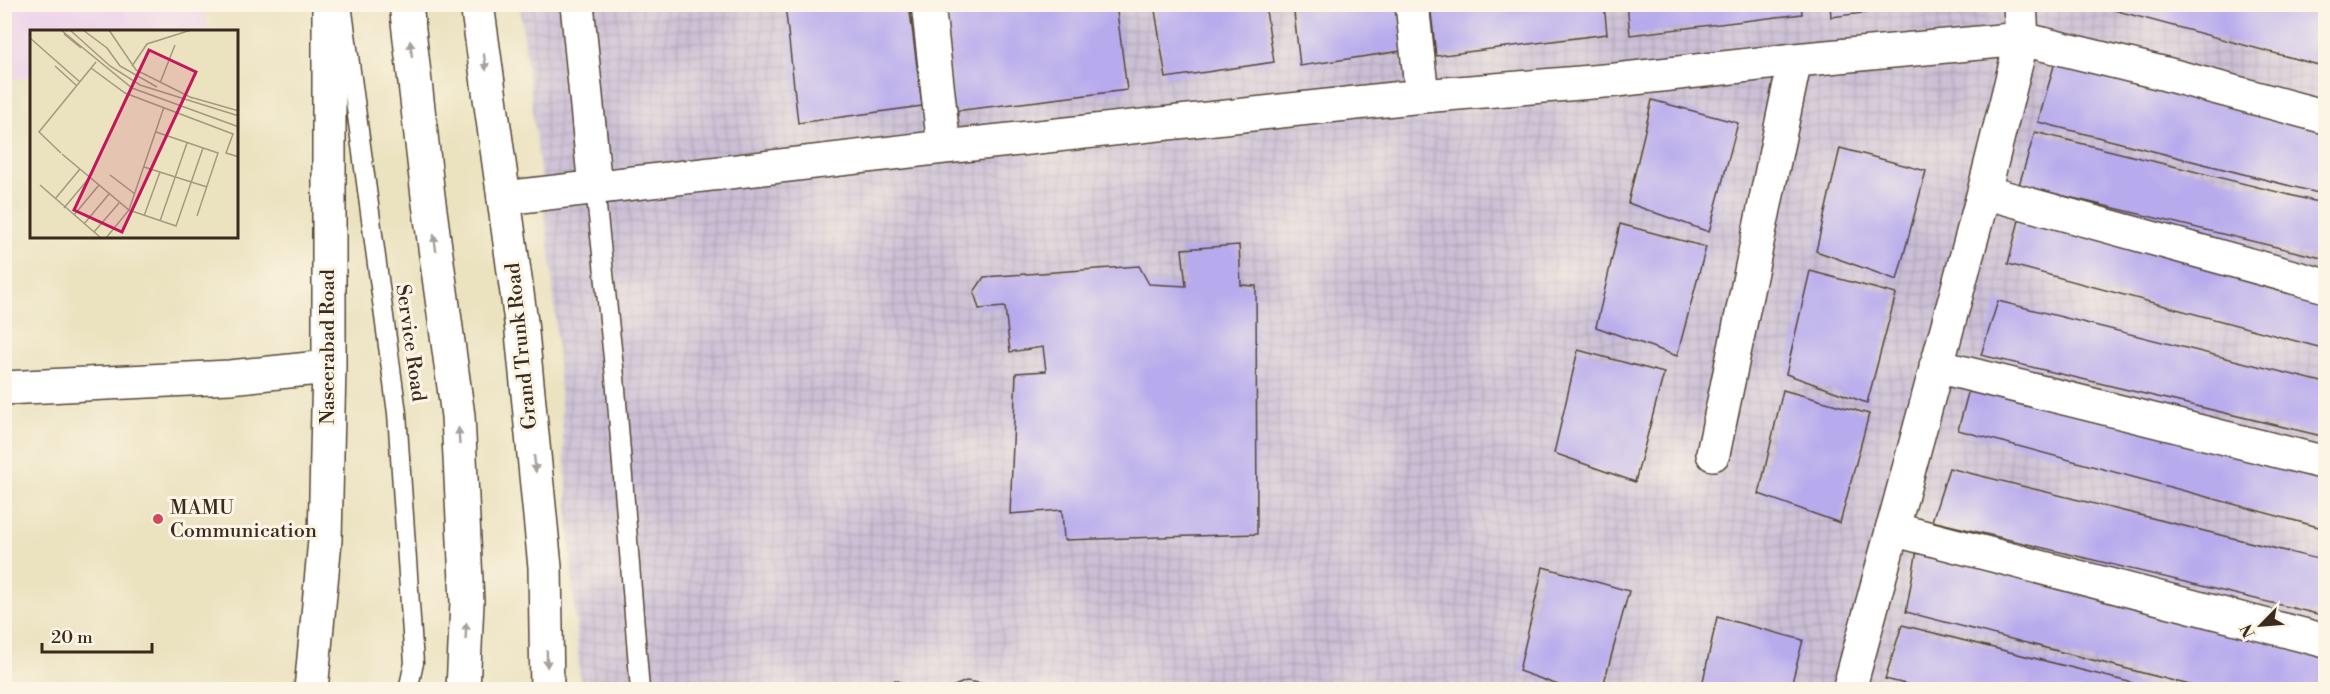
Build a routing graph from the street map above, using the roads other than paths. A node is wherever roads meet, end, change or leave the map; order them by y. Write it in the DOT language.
graph roads {
  1 [pos="329,4"];
  2 [pos="342,4"];
  3 [pos="406,4"];
  4 [pos="477,4"];
  5 [pos="577,4"];
  6 [pos="928,4"];
  7 [pos="1412,4"];
  8 [pos="2020,4"];
  9 [pos="2022,39"];
  10 [pos="1795,60"];
  11 [pos="1422,96"];
  12 [pos="2325,117"];
  13 [pos="944,147"];
  14 [pos="595,188"];
  15 [pos="1984,192"];
  16 [pos="504,198"];
  17 [pos="2325,286"];
  18 [pos="1936,366"];
  19 [pos="329,367"];
  20 [pos="4,388"];
  21 [pos="1713,454"];
  22 [pos="2325,463"];
  23 [pos="1892,529"];
  24 [pos="2325,641"];
  25 [pos="1853,689"];
  26 [pos="311,690"];
  27 [pos="408,690"];
  28 [pos="463,690"];
  29 [pos="547,690"];
  30 [pos="640,690"];
  1 -- 19 [label="main road, Naseerabad Road"];
  2 -- 27 [label="lane, Service Road"];
  28 -- 3 [label="main road, one-way"];
  4 -- 16 [label="main road, Grand Trunk Road, one-way"];
  5 -- 14 [label="main road"];
  6 -- 13 [label="main road"];
  7 -- 11 [label="main road"];
  8 -- 9 [label="main road"];
  9 -- 10 [label="main road"];
  9 -- 12 [label="main road"];
  9 -- 15 [label="main road"];
  10 -- 11 [label="main road"];
  10 -- 21 [label="main road"];
  11 -- 13 [label="main road"];
  13 -- 14 [label="main road"];
  14 -- 16 [label="main road"];
  14 -- 30 [label="lane"];
  15 -- 17 [label="main road"];
  15 -- 18 [label="main road"];
  16 -- 29 [label="main road, Grand Trunk Road, one-way"];
  18 -- 22 [label="main road"];
  18 -- 23 [label="main road"];
  19 -- 20 [label="main road"];
  19 -- 26 [label="main road, Naseerabad Road"];
  23 -- 24 [label="main road"];
  23 -- 25 [label="main road"];
}
